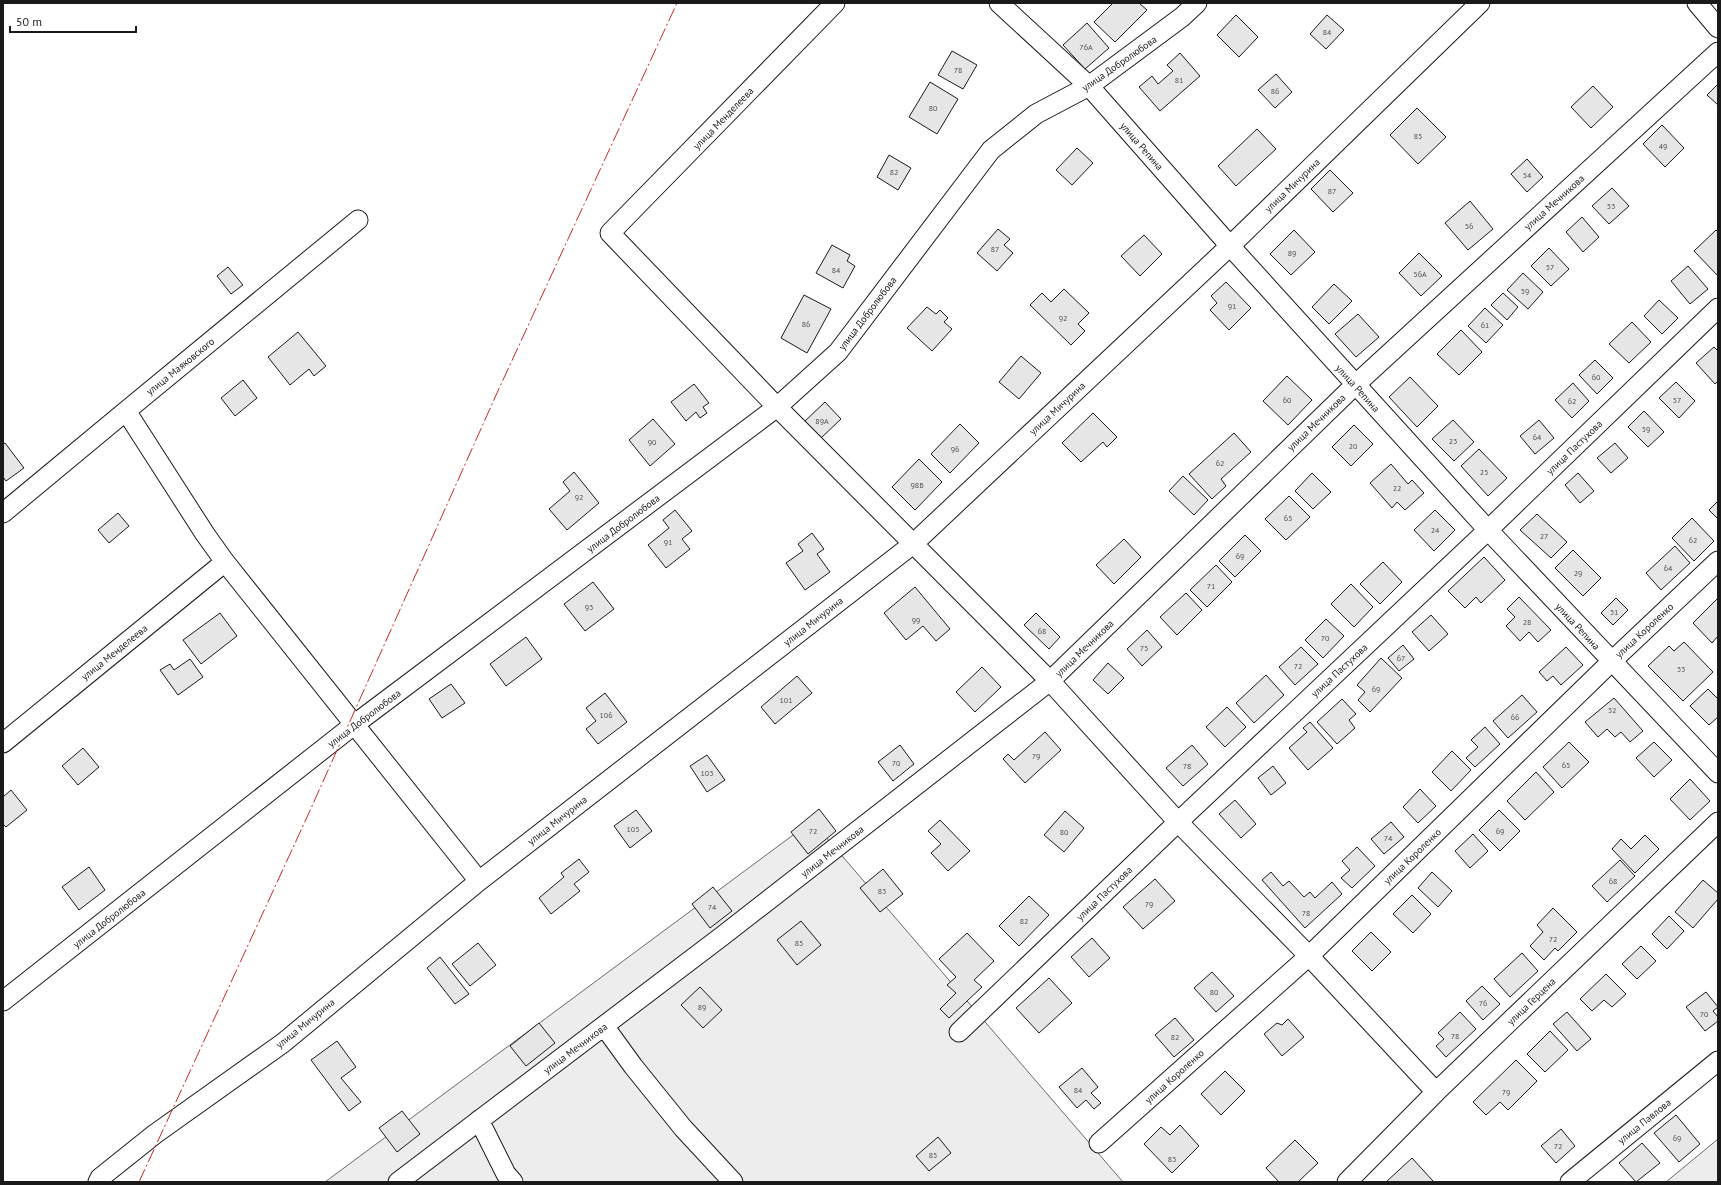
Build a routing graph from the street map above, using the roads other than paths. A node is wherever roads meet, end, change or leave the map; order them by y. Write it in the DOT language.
graph roads {
  1 [pos="835,3"];
  2 [pos="999,3"];
  3 [pos="1197,3"];
  4 [pos="1480,3"];
  5 [pos="1697,3"];
  6 [pos="1718,28"];
  7 [pos="1718,52"];
  8 [pos="1089,86"];
  9 [pos="358,220"];
  10 [pos="1230,246"];
  11 [pos="1718,308"];
  12 [pos="1355,385"];
  13 [pos="778,407"];
  14 [pos="126,411"];
  15 [pos="3,514"];
  16 [pos="1488,530"];
  17 [pos="913,544"];
  18 [pos="1718,561"];
  19 [pos="225,562"];
  20 [pos="1611,662"];
  21 [pos="1050,680"];
  22 [pos="355,724"];
  23 [pos="3,743"];
  24 [pos="1718,773"];
  25 [pos="1178,822"];
  26 [pos="1718,822"];
  27 [pos="479,880"];
  28 [pos="1309,956"];
  29 [pos="3,1001"];
  30 [pos="604,1026"];
  31 [pos="959,1032"];
  32 [pos="1718,1061"];
  33 [pos="1436,1092"];
  34 [pos="479,1120"];
  35 [pos="1099,1143"];
  36 [pos="98,1182"];
  37 [pos="398,1182"];
  38 [pos="513,1182"];
  39 [pos="733,1182"];
  40 [pos="1347,1182"];
  41 [pos="1570,1182"];
  1 -- 13 [label="street, улица Менделеева"];
  2 -- 8 [label="street, улица Репина"];
  3 -- 8 [label="street, улица Добролюбова"];
  4 -- 10 [label="street, улица Мичурина"];
  5 -- 6 [label="street"];
  7 -- 12 [label="street, улица Мечникова"];
  8 -- 10 [label="street, улица Репина"];
  8 -- 13 [label="street, улица Добролюбова"];
  9 -- 14 [label="street, улица Маяковского"];
  10 -- 12 [label="street, улица Репина"];
  10 -- 17 [label="street, улица Мичурина"];
  11 -- 16 [label="street, улица Пастухова"];
  12 -- 16 [label="street, улица Репина"];
  12 -- 21 [label="street, улица Мечникова"];
  13 -- 17 [label="street"];
  13 -- 22 [label="street, улица Добролюбова"];
  14 -- 15 [label="street, улица Маяковского"];
  14 -- 19 [label="street"];
  16 -- 20 [label="street, улица Репина"];
  16 -- 25 [label="street, улица Пастухова"];
  17 -- 21 [label="street"];
  17 -- 27 [label="street, улица Мичурина"];
  18 -- 20 [label="street, улица Короленко"];
  19 -- 22 [label="street"];
  19 -- 23 [label="street, улица Менделеева"];
  20 -- 24 [label="street, улица Репина"];
  20 -- 28 [label="street, улица Короленко"];
  21 -- 25 [label="street"];
  21 -- 30 [label="street, улица Мечникова"];
  22 -- 27 [label="street"];
  22 -- 29 [label="street, улица Добролюбова"];
  25 -- 28 [label="street"];
  25 -- 31 [label="street, улица Пастухова"];
  26 -- 33 [label="street, улица Герцена"];
  27 -- 36 [label="street, улица Мичурина"];
  28 -- 33 [label="street"];
  28 -- 35 [label="street, улица Короленко"];
  30 -- 34 [label="street, улица Мечникова"];
  30 -- 39 [label="street"];
  32 -- 41 [label="street, улица Павлова"];
  33 -- 40 [label="street, улица Герцена"];
  34 -- 37 [label="street, улица Мечникова"];
  34 -- 38 [label="street"];
}
